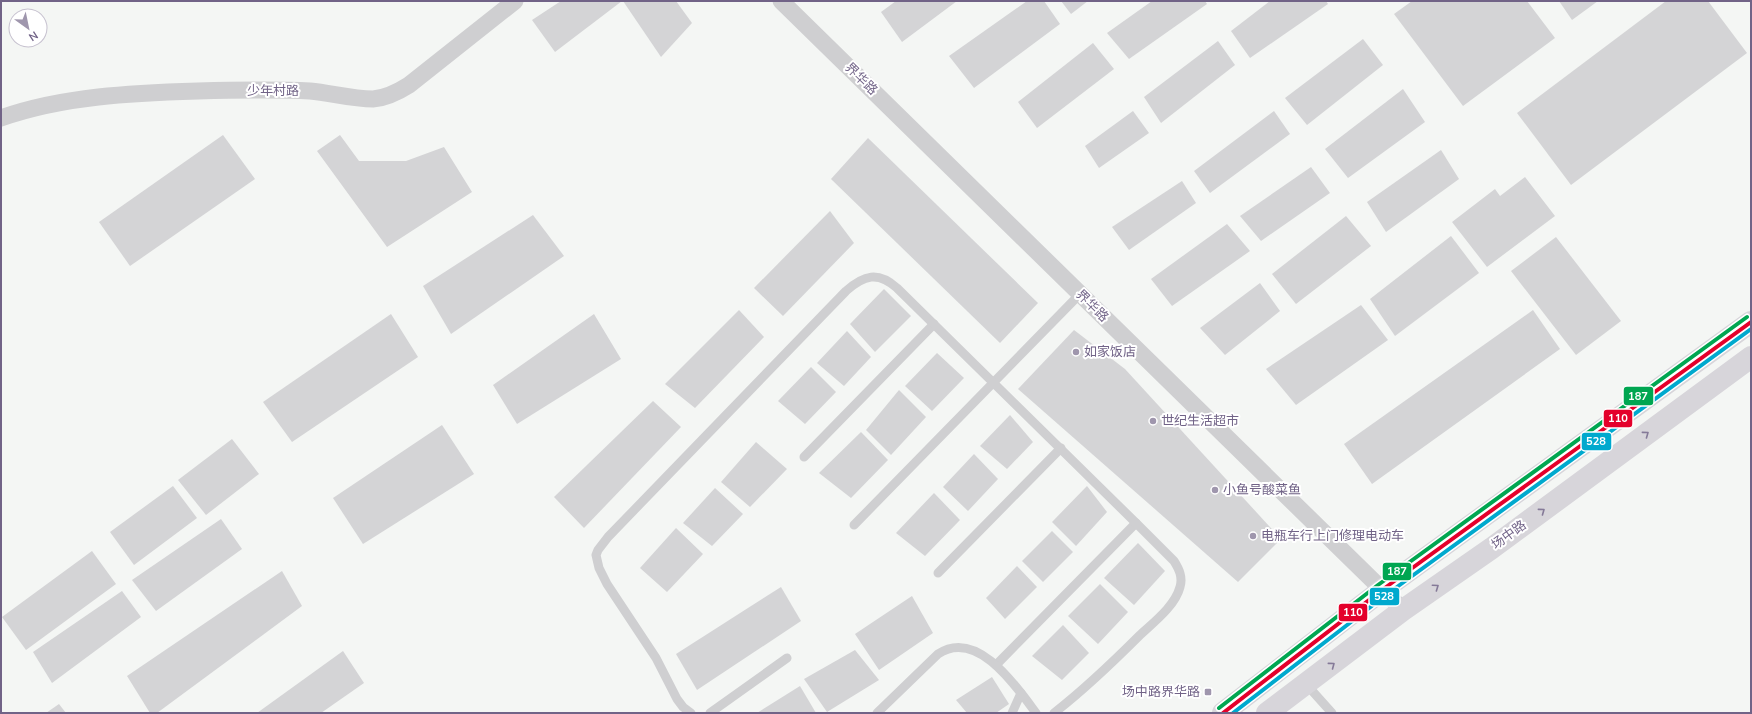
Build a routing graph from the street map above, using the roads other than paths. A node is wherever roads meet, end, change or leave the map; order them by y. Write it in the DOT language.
graph roads {
  1 [pos="515,1"];
  2 [pos="781,1"];
  3 [pos="1,118"];
  4 [pos="1080,294"];
  5 [pos="1751,322"];
  6 [pos="934,324"];
  7 [pos="1751,357"];
  8 [pos="993,383"];
  9 [pos="1061,448"];
  10 [pos="804,457"];
  11 [pos="1136,523"];
  12 [pos="854,525"];
  13 [pos="938,573"];
  14 [pos="1382,590"];
  15 [pos="1403,610"];
  16 [pos="787,658"];
  17 [pos="996,665"];
  18 [pos="1306,684"];
  19 [pos="1020,693"];
  20 [pos="691,713"];
  21 [pos="710,713"];
  22 [pos="877,713"];
  23 [pos="1012,713"];
  24 [pos="1036,713"];
  25 [pos="1054,713"];
  26 [pos="1223,713"];
  27 [pos="1267,713"];
  28 [pos="1332,713"];
  1 -- 3 [label="street, 少年村路"];
  2 -- 4 [label="street, 界华路"];
  4 -- 8 [label="lane"];
  4 -- 14 [label="street, 界华路"];
  5 -- 14 [label="main road"];
  6 -- 8 [label="lane"];
  6 -- 10 [label="lane"];
  6 -- 20 [label="lane"];
  15 -- 7 [label="main road, 场中路, one-way"];
  8 -- 9 [label="lane"];
  8 -- 12 [label="lane"];
  9 -- 11 [label="lane"];
  9 -- 13 [label="lane"];
  11 -- 17 [label="lane"];
  11 -- 25 [label="lane"];
  14 -- 15 [label="street, 界华路"];
  14 -- 26 [label="main road"];
  18 -- 15 [label="main road, 场中路, one-way"];
  16 -- 21 [label="lane"];
  17 -- 19 [label="lane"];
  17 -- 22 [label="lane"];
  18 -- 27 [label="main road, 场中路"];
  18 -- 28 [label="lane"];
  19 -- 23 [label="lane"];
  19 -- 24 [label="lane"];
}
